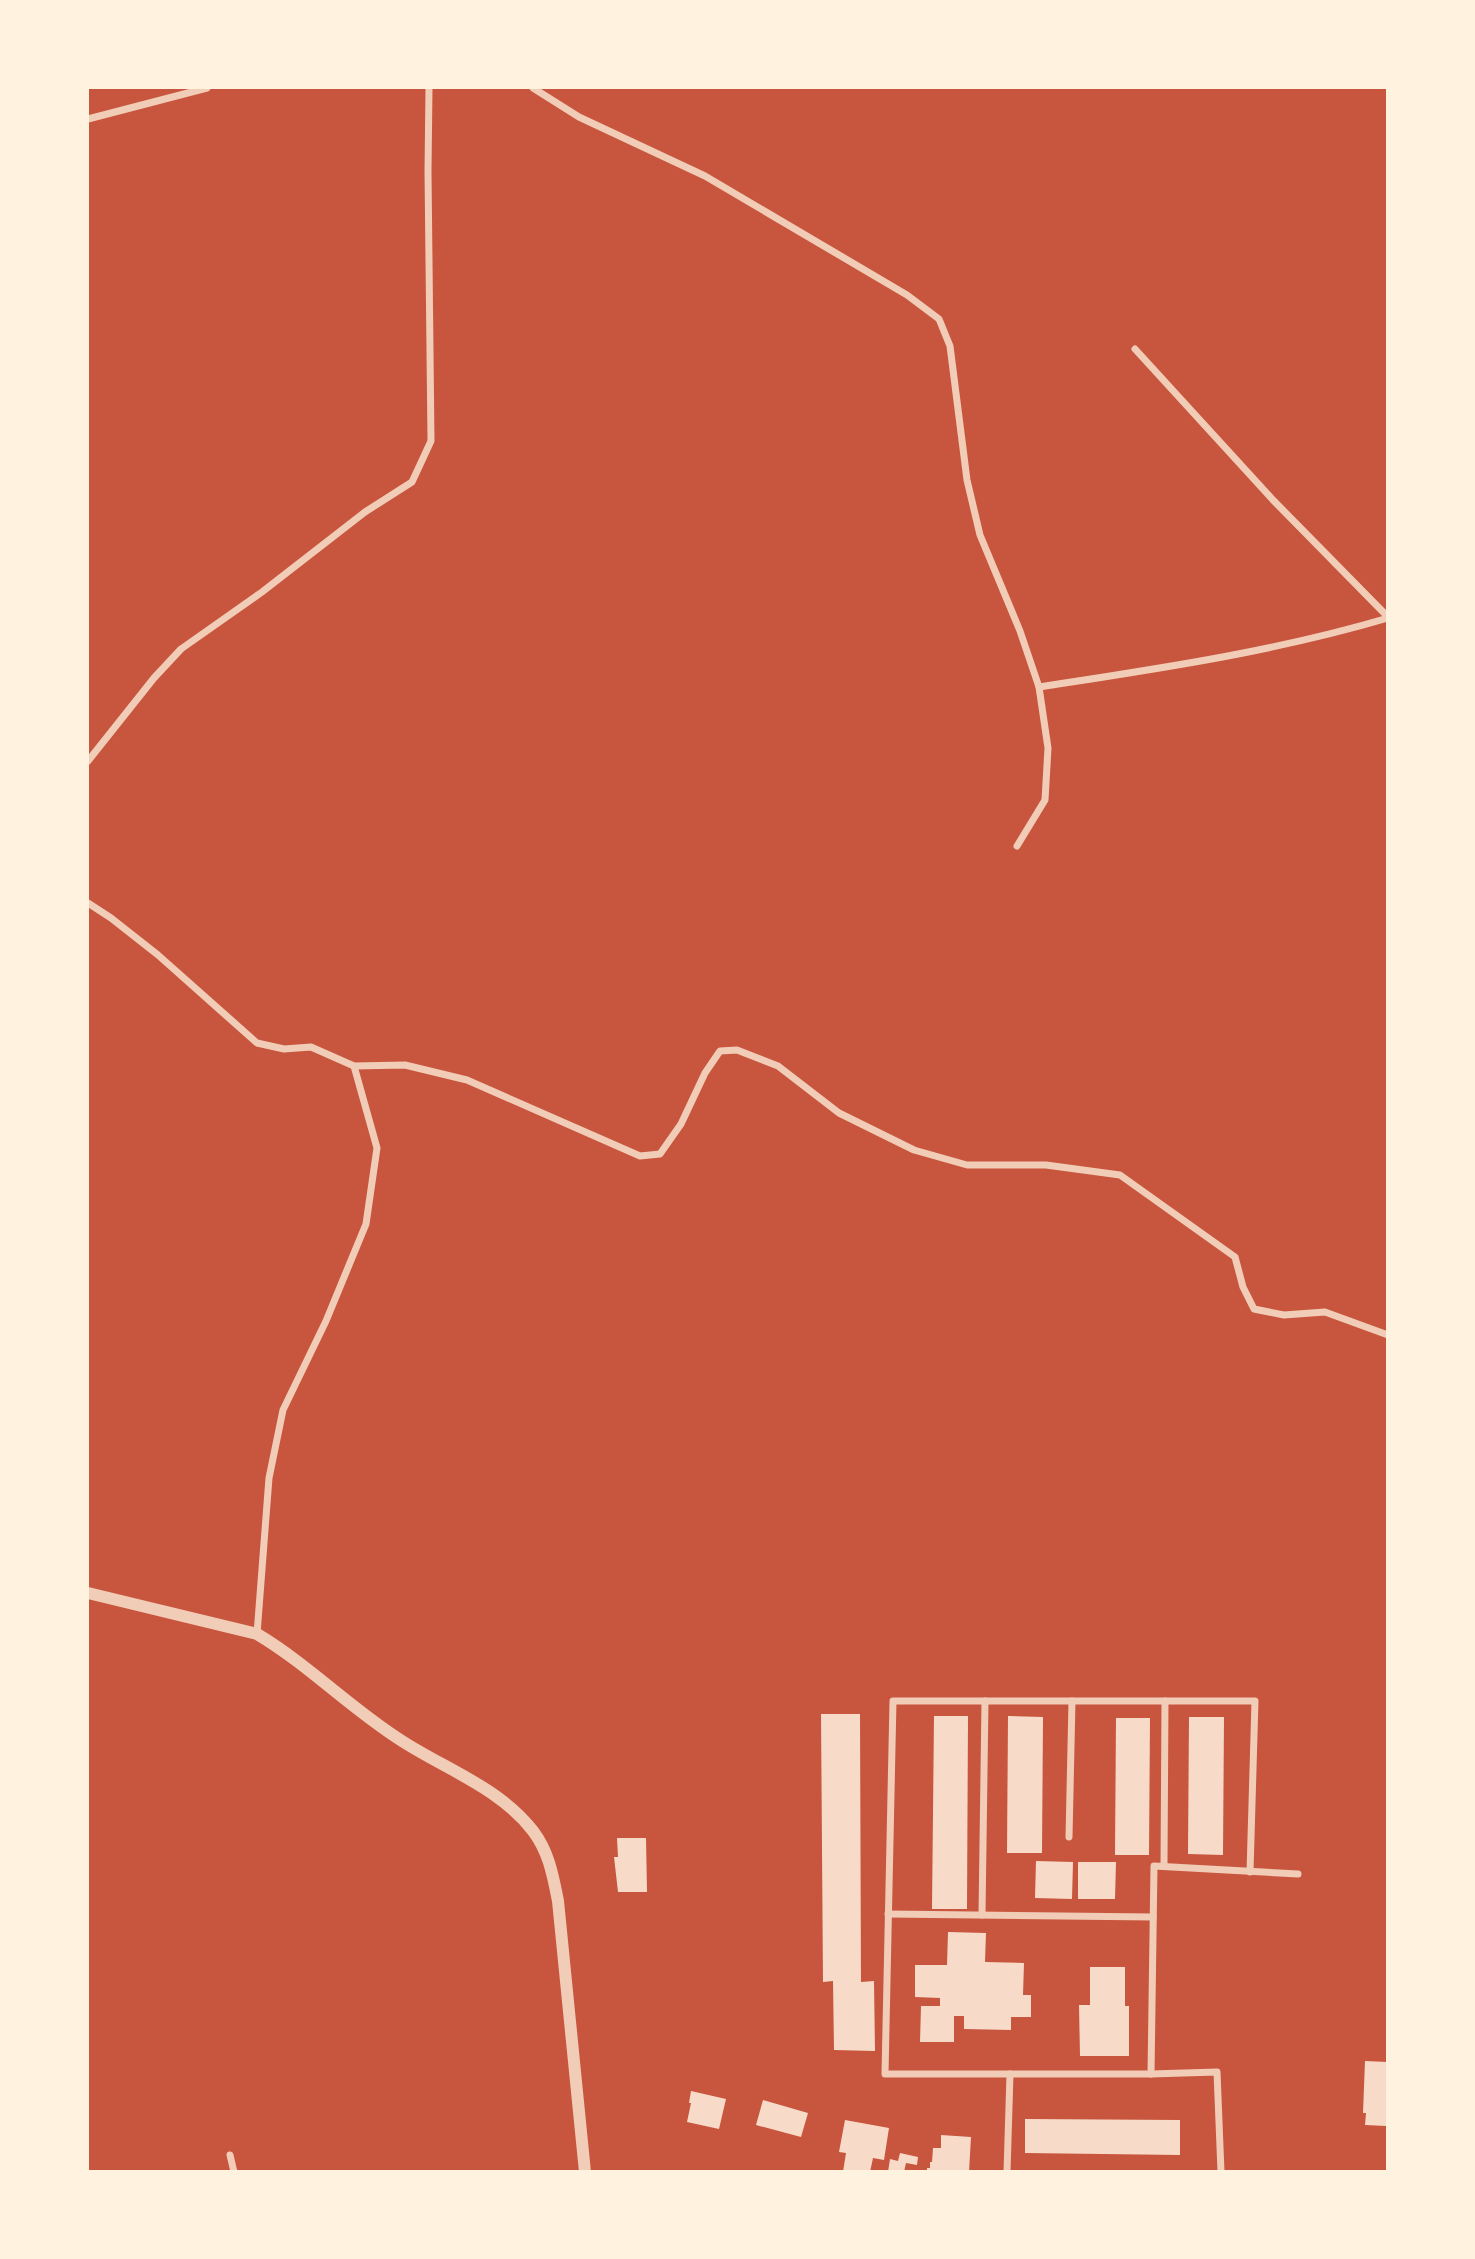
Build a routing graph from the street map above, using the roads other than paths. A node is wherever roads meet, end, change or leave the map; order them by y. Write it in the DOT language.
graph roads {
  1 [pos="207,88"];
  2 [pos="429,88"];
  3 [pos="533,88"];
  4 [pos="88,119"];
  5 [pos="1135,349"];
  6 [pos="1388,617"];
  7 [pos="1039,687"];
  8 [pos="88,761"];
  9 [pos="1017,846"];
  10 [pos="88,903"];
  11 [pos="354,1066"];
  12 [pos="1388,1335"];
  13 [pos="88,1593"];
  14 [pos="257,1634"];
  15 [pos="985,1701"];
  16 [pos="1072,1701"];
  17 [pos="1165,1701"];
  18 [pos="1069,1837"];
  19 [pos="1164,1867"];
  20 [pos="1250,1871"];
  21 [pos="1298,1874"];
  22 [pos="888,1914"];
  23 [pos="982,1915"];
  24 [pos="1153,1917"];
  25 [pos="1010,2074"];
  26 [pos="1152,2074"];
  27 [pos="230,2155"];
  28 [pos="234,2172"];
  29 [pos="585,2172"];
  30 [pos="1007,2172"];
  31 [pos="1221,2172"];
  1 -- 4 [label="street"];
  2 -- 8 [label="street"];
  3 -- 7 [label="street"];
  5 -- 6 [label="street"];
  6 -- 7 [label="street"];
  7 -- 9 [label="street"];
  10 -- 11 [label="street"];
  11 -- 12 [label="street"];
  11 -- 14 [label="street"];
  13 -- 14 [label="street"];
  14 -- 29 [label="street"];
  15 -- 16 [label="street"];
  15 -- 22 [label="street"];
  15 -- 23 [label="street"];
  16 -- 17 [label="street"];
  16 -- 18 [label="street"];
  17 -- 19 [label="street"];
  17 -- 20 [label="street"];
  19 -- 20 [label="street"];
  19 -- 24 [label="street"];
  20 -- 21 [label="street"];
  22 -- 23 [label="street"];
  22 -- 25 [label="street"];
  23 -- 24 [label="street"];
  24 -- 26 [label="street"];
  25 -- 26 [label="street"];
  25 -- 30 [label="street"];
  26 -- 31 [label="street"];
  27 -- 28 [label="street"];
}
